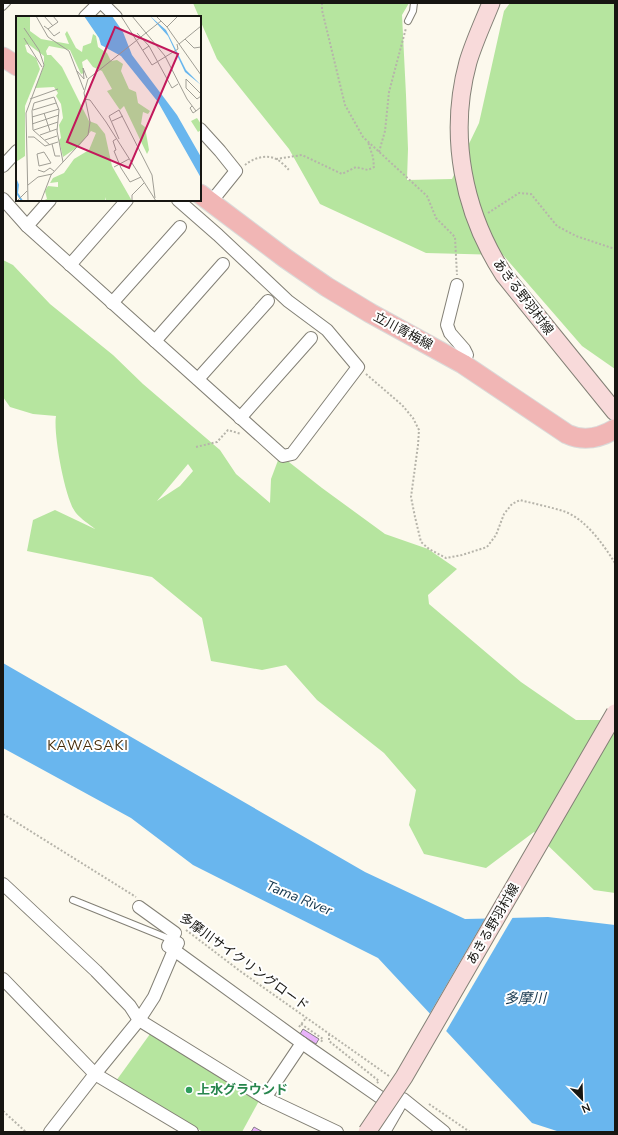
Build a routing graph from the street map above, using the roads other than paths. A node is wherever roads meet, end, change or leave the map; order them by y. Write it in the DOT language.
graph roads {
  1 [pos="7,3"];
  2 [pos="100,3"];
  3 [pos="414,3"];
  4 [pos="492,3"];
  5 [pos="3,7"];
  6 [pos="86,16"];
  7 [pos="115,16"];
  8 [pos="408,21"];
  9 [pos="3,57"];
  10 [pos="16,65"];
  11 [pos="201,130"];
  12 [pos="16,151"];
  13 [pos="3,166"];
  14 [pos="205,198"];
  15 [pos="3,199"];
  16 [pos="49,201"];
  17 [pos="126,201"];
  18 [pos="179,201"];
  19 [pos="27,226"];
  20 [pos="180,227"];
  21 [pos="223,264"];
  22 [pos="70,265"];
  23 [pos="457,285"];
  24 [pos="268,301"];
  25 [pos="112,303"];
  26 [pos="311,338"];
  27 [pos="155,341"];
  28 [pos="463,364"];
  29 [pos="198,379"];
  30 [pos="615,412"];
  31 [pos="240,418"];
  32 [pos="615,429"];
  33 [pos="615,713"];
  34 [pos="3,884"];
  35 [pos="72,900"];
  36 [pos="138,902"];
  37 [pos="175,944"];
  38 [pos="3,979"];
  39 [pos="139,1020"];
  40 [pos="302,1043"];
  41 [pos="95,1074"];
  42 [pos="265,1098"];
  43 [pos="397,1109"];
  44 [pos="50,1132"];
  45 [pos="192,1132"];
  46 [pos="337,1132"];
  47 [pos="367,1132"];
  48 [pos="384,1132"];
  49 [pos="444,1132"];
  1 -- 5 [label="lane"];
  2 -- 6 [label="street"];
  2 -- 7 [label="street"];
  3 -- 8 [label="lane"];
  4 -- 30 [label="main road, あきる野羽村線"];
  9 -- 10 [label="main road"];
  11 -- 14 [label="street"];
  12 -- 13 [label="street"];
  14 -- 28 [label="main road, 立川青梅線"];
  15 -- 19 [label="street"];
  16 -- 19 [label="street"];
  17 -- 22 [label="street"];
  18 -- 31 [label="street"];
  19 -- 22 [label="street"];
  20 -- 25 [label="street"];
  21 -- 27 [label="street"];
  22 -- 25 [label="street"];
  23 -- 28 [label="street"];
  24 -- 29 [label="street"];
  25 -- 27 [label="street"];
  26 -- 31 [label="street"];
  27 -- 29 [label="street"];
  28 -- 32 [label="main road, 立川青梅線"];
  29 -- 31 [label="street"];
  33 -- 47 [label="main road, あきる野羽村線, bridge"];
  34 -- 39 [label="street"];
  35 -- 37 [label="lane"];
  36 -- 37 [label="street"];
  37 -- 39 [label="street"];
  37 -- 40 [label="street"];
  38 -- 41 [label="street"];
  39 -- 41 [label="street"];
  39 -- 42 [label="street"];
  40 -- 42 [label="street"];
  40 -- 43 [label="street"];
  41 -- 44 [label="street"];
  41 -- 45 [label="street"];
  42 -- 46 [label="street"];
  43 -- 48 [label="street"];
  43 -- 49 [label="street"];
}
